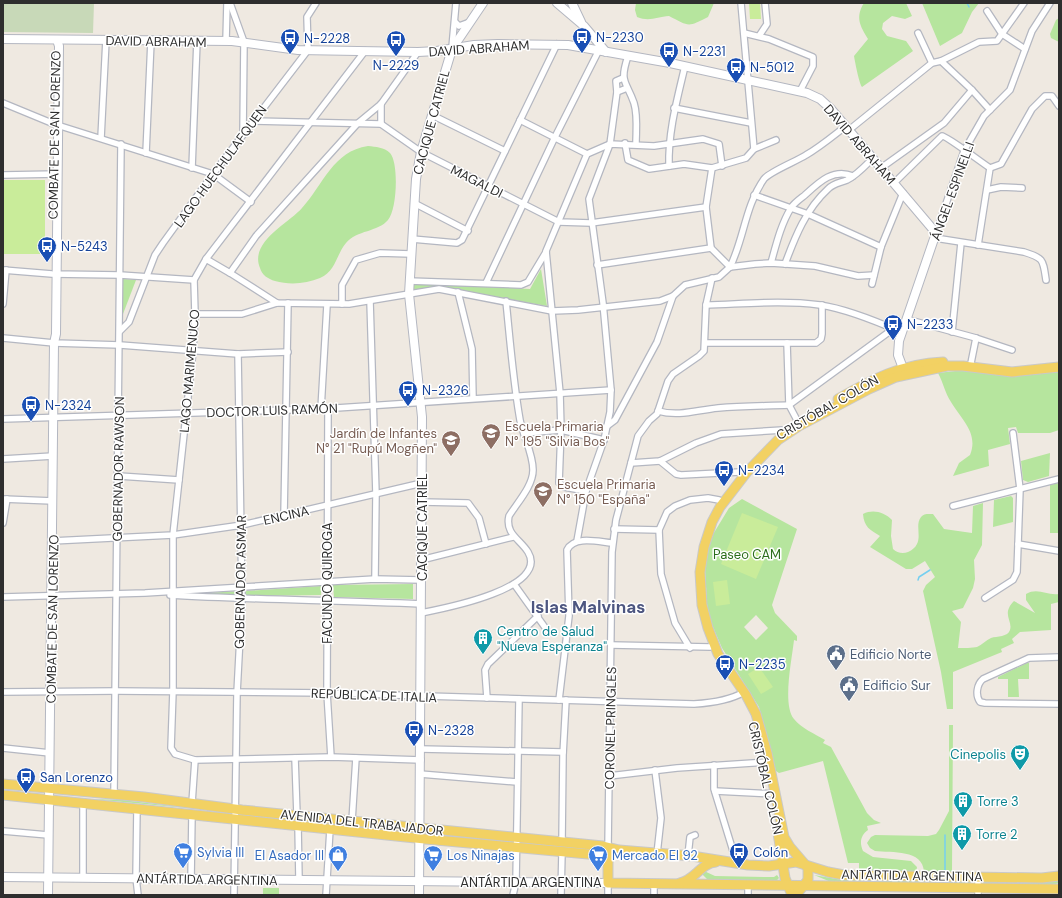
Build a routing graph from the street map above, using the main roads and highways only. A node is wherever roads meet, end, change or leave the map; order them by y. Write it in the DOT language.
graph roads {
  1 [pos="483,3"];
  2 [pos="557,3"];
  3 [pos="572,3"];
  4 [pos="469,23"];
  5 [pos="584,26"];
  6 [pos="3,39"];
  7 [pos="57,40"];
  8 [pos="474,45"];
  9 [pos="452,49"];
  10 [pos="603,51"];
  11 [pos="936,236"];
  12 [pos="1059,362"];
  13 [pos="1059,367"];
  14 [pos="904,371"];
  15 [pos="742,693"];
  16 [pos="3,784"];
  17 [pos="50,789"];
  18 [pos="773,794"];
  19 [pos="3,795"];
  20 [pos="49,800"];
  21 [pos="235,814"];
  22 [pos="420,828"];
  23 [pos="420,838"];
  24 [pos="608,848"];
  25 [pos="783,860"];
  26 [pos="608,862"];
  27 [pos="720,862"];
  28 [pos="806,865"];
  29 [pos="699,872"];
  30 [pos="1059,876"];
  31 [pos="3,877"];
  32 [pos="48,878"];
  33 [pos="419,881"];
  34 [pos="608,883"];
  35 [pos="669,884"];
  36 [pos="713,884"];
  37 [pos="788,884"];
  38 [pos="803,886"];
  39 [pos="1059,890"];
  40 [pos="978,892"];
  41 [pos="1025,892"];
  42 [pos="48,895"];
  43 [pos="419,895"];
  44 [pos="792,895"];
  45 [pos="796,895"];
  1 -- 4 [label="main road"];
  2 -- 5 [label="main road"];
  3 -- 5 [label="main road"];
  4 -- 8 [label="main road"];
  4 -- 9 [label="main road"];
  5 -- 10 [label="main road"];
  6 -- 7 [label="main road, DAVID ABRAHAM"];
  7 -- 9 [label="main road, DAVID ABRAHAM"];
  7 -- 17 [label="main road, COMBATE DE SAN LORENZO"];
  8 -- 9 [label="main road, DAVID ABRAHAM"];
  8 -- 10 [label="main road, DAVID ABRAHAM"];
  9 -- 22 [label="main road, CACIQUE CATRIEL"];
  10 -- 11 [label="main road, DAVID ABRAHAM"];
  11 -- 14 [label="main road, ÁNGEL ESPINELLI"];
  12 -- 14 [label="main road"];
  13 -- 14 [label="main road"];
  14 -- 15 [label="main road, CRISTÓBAL COLÓN"];
  14 -- 15 [label="main road, CRISTÓBAL COLÓN"];
  15 -- 18 [label="main road, CRISTÓBAL COLÓN"];
  16 -- 17 [label="main road, AVENIDA DEL TRABAJADOR"];
  17 -- 20 [label="main road, COMBATE DE SAN LORENZO"];
  17 -- 21 [label="main road, AVENIDA DEL TRABAJADOR"];
  18 -- 25 [label="main road, CRISTÓBAL COLÓN"];
  18 -- 28 [label="main road, CRISTÓBAL COLÓN"];
  19 -- 20 [label="main road, AVENIDA DEL TRABAJADOR"];
  20 -- 21 [label="main road, AVENIDA DEL TRABAJADOR"];
  20 -- 32 [label="main road, COMBATE DE SAN LORENZO"];
  21 -- 22 [label="main road, AVENIDA DEL TRABAJADOR"];
  21 -- 23 [label="main road, AVENIDA DEL TRABAJADOR"];
  22 -- 23 [label="main road, CACIQUE CATRIEL"];
  22 -- 24 [label="main road, AVENIDA DEL TRABAJADOR"];
  23 -- 26 [label="main road, AVENIDA DEL TRABAJADOR"];
  23 -- 33 [label="main road, CACIQUE CATRIEL"];
  24 -- 26 [label="main road, CORONEL PRINGLES"];
  24 -- 27 [label="main road, AVENIDA DEL TRABAJADOR"];
  25 -- 27 [label="main road"];
  25 -- 28 [label="main road, ANTÁRTIDA ARGENTINA"];
  25 -- 37 [label="main road, CRISTÓBAL COLÓN"];
  26 -- 34 [label="main road, CORONEL PRINGLES"];
  27 -- 29 [label="main road"];
  28 -- 30 [label="main road, ANTÁRTIDA ARGENTINA"];
  28 -- 38 [label="main road"];
  29 -- 35 [label="main road"];
  29 -- 36 [label="main road"];
  31 -- 32 [label="main road, ANTÁRTIDA ARGENTINA"];
  32 -- 33 [label="main road, ANTÁRTIDA ARGENTINA"];
  32 -- 42 [label="main road, COMBATE DE SAN LORENZO"];
  33 -- 34 [label="main road, ANTÁRTIDA ARGENTINA"];
  33 -- 43 [label="main road, CACIQUE CATRIEL"];
  34 -- 35 [label="main road, ANTÁRTIDA ARGENTINA"];
  35 -- 36 [label="main road, ANTÁRTIDA ARGENTINA"];
  36 -- 37 [label="main road, ANTÁRTIDA ARGENTINA"];
  37 -- 38 [label="main road, ANTÁRTIDA ARGENTINA"];
  37 -- 44 [label="main road, CRISTÓBAL COLÓN"];
  38 -- 40 [label="main road, ANTÁRTIDA ARGENTINA"];
  38 -- 45 [label="main road"];
  39 -- 41 [label="main road, ANTÁRTIDA ARGENTINA"];
  40 -- 41 [label="main road, ANTÁRTIDA ARGENTINA"];
}
